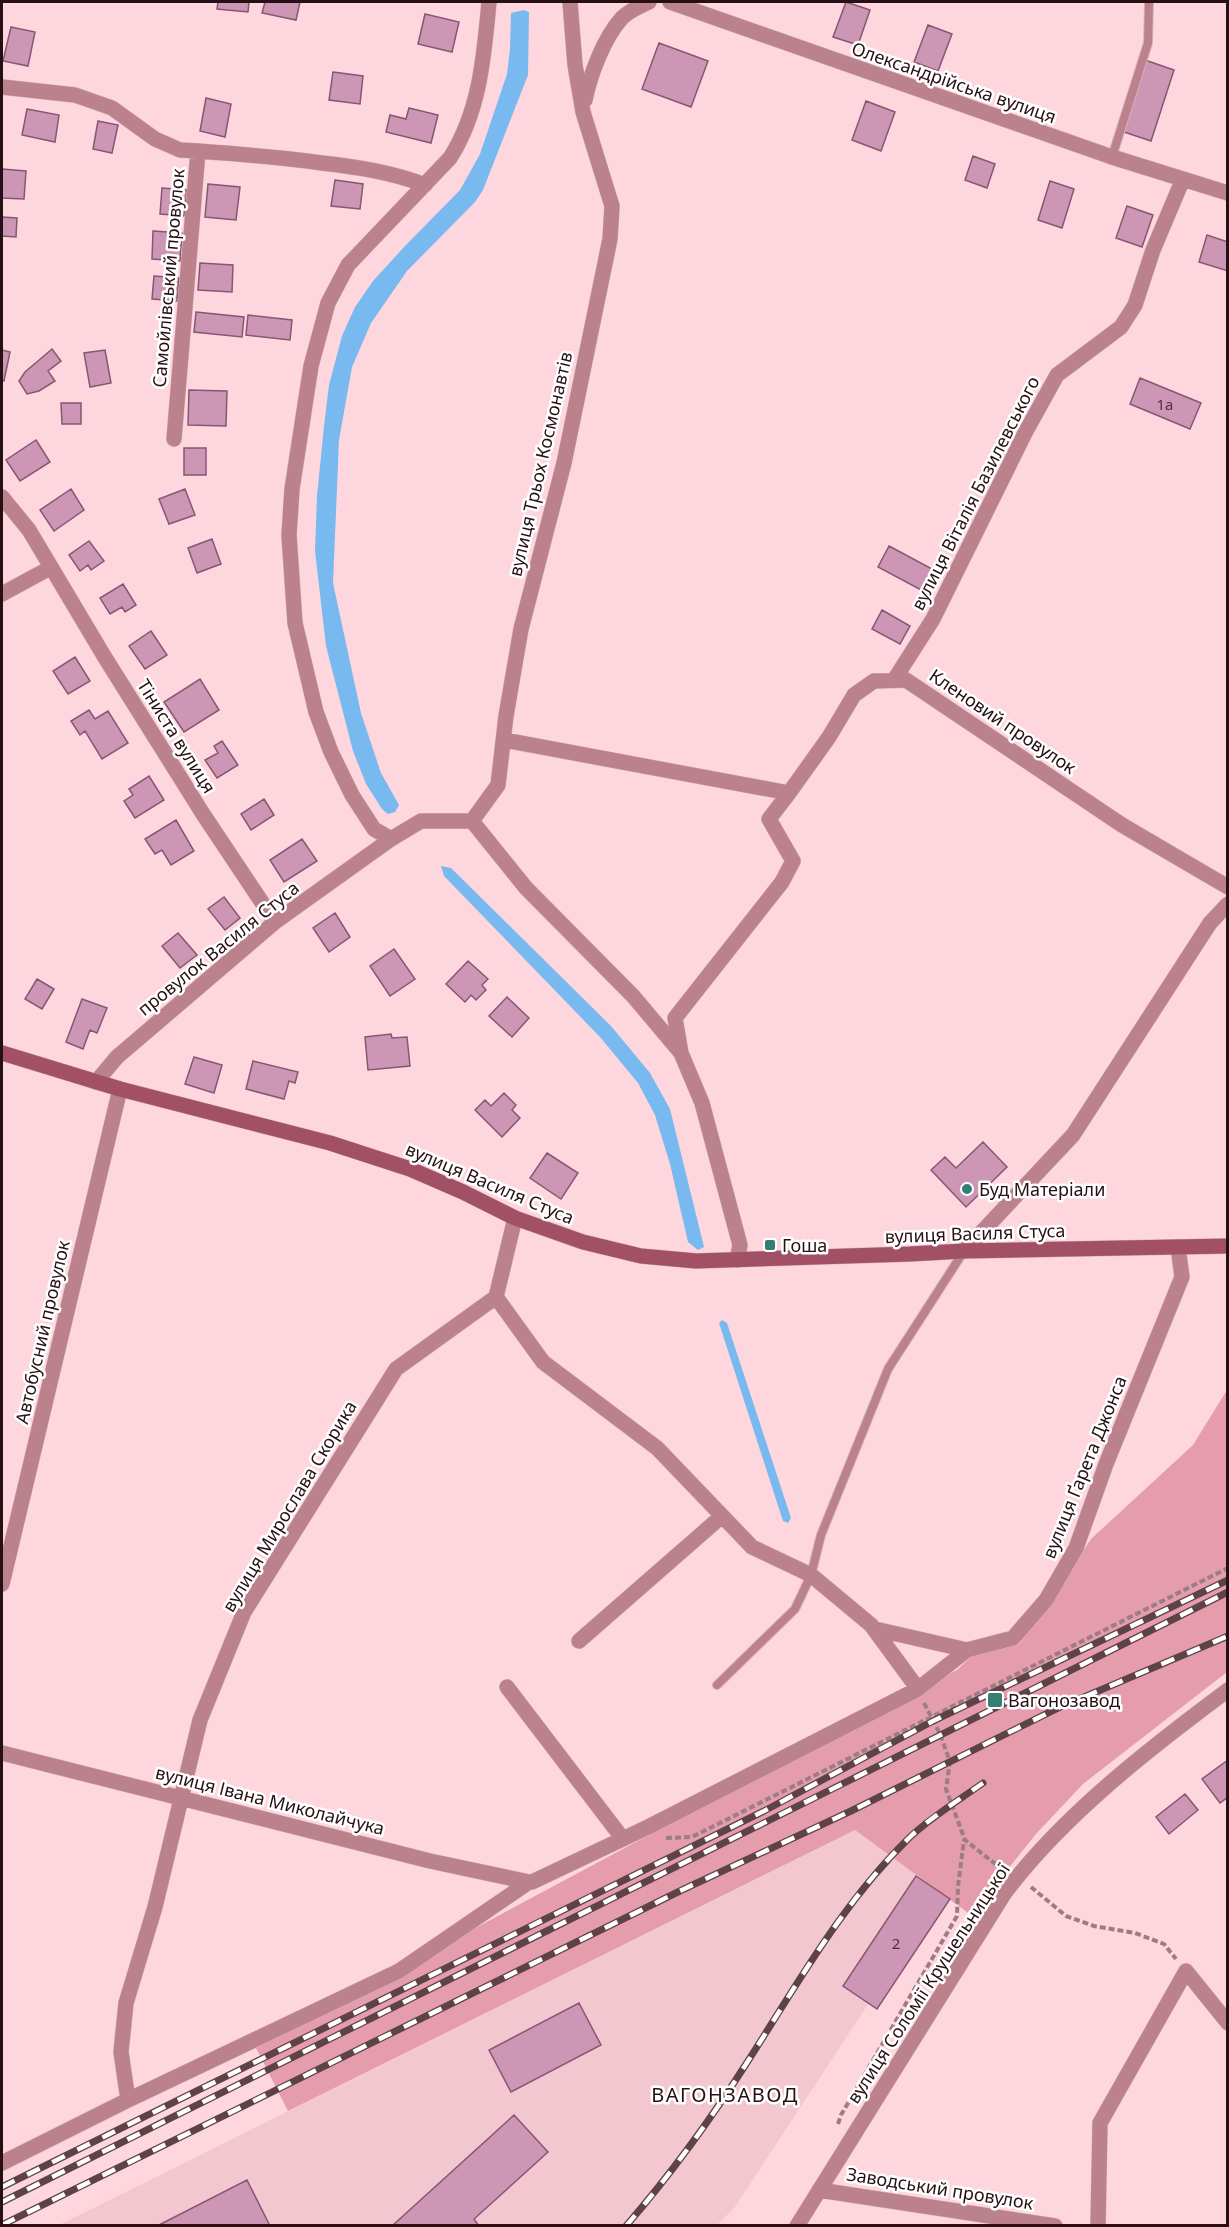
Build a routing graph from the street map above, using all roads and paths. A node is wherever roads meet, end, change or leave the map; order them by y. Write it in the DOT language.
graph roads {
  1 [pos="489,2"];
  2 [pos="570,2"];
  3 [pos="649,2"];
  4 [pos="670,2"];
  5 [pos="1149,2"];
  6 [pos="2,87"];
  7 [pos="583,112"];
  8 [pos="198,151"];
  9 [pos="1112,157"];
  10 [pos="1183,179"];
  11 [pos="425,185"];
  12 [pos="1227,193"];
  13 [pos="174,439"];
  14 [pos="2,497"];
  15 [pos="50,568"];
  16 [pos="2,594"];
  17 [pos="894,680"];
  18 [pos="504,740"];
  19 [pos="789,793"];
  20 [pos="472,821"];
  21 [pos="391,839"];
  22 [pos="1227,887"];
  23 [pos="1227,904"];
  24 [pos="275,922"];
  25 [pos="2,1053"];
  26 [pos="681,1053"];
  27 [pos="96,1082"];
  28 [pos="120,1089"];
  29 [pos="515,1218"];
  30 [pos="1227,1246"];
  31 [pos="1178,1247"];
  32 [pos="964,1251"];
  33 [pos="737,1260"];
  34 [pos="496,1297"];
  35 [pos="722,1516"];
  36 [pos="1227,1568"];
  37 [pos="811,1575"];
  38 [pos="2,1584"];
  39 [pos="875,1629"];
  40 [pos="579,1641"];
  41 [pos="967,1650"];
  42 [pos="717,1685"];
  43 [pos="507,1687"];
  44 [pos="918,1689"];
  45 [pos="1227,1690"];
  46 [pos="2,1753"];
  47 [pos="182,1798"];
  48 [pos="656,1838"];
  49 [pos="623,1839"];
  50 [pos="965,1840"];
  51 [pos="529,1882"];
  52 [pos="1227,2023"];
  53 [pos="128,2100"];
  54 [pos="838,2125"];
  55 [pos="2,2163"];
  56 [pos="819,2190"];
  57 [pos="797,2226"];
  58 [pos="1054,2226"];
  59 [pos="1098,2226"];
  1 -- 11 [label="street"];
  2 -- 7 [label="street, вулиця Трьох Космонавтів"];
  3 -- 7 [label="street, вулиця Трьох Космонавтів"];
  4 -- 9 [label="street, Олександрійська вулиця"];
  5 -- 9 [label="lane"];
  6 -- 8 [label="street, Самойлівський провулок"];
  7 -- 18 [label="street, вулиця Трьох Космонавтів"];
  8 -- 11 [label="street"];
  8 -- 13 [label="street, Самойлівський провулок"];
  9 -- 10 [label="street, Олександрійська вулиця"];
  10 -- 12 [label="street, Олександрійська вулиця"];
  10 -- 17 [label="street, вулиця Віталія Базилевського"];
  11 -- 21 [label="street"];
  14 -- 15 [label="street, Тіниста вулиця"];
  15 -- 16 [label="street"];
  15 -- 24 [label="street, Тіниста вулиця"];
  17 -- 19 [label="street"];
  17 -- 22 [label="street, Кленовий провулок"];
  18 -- 19 [label="street"];
  18 -- 20 [label="street, вулиця Трьох Космонавтів"];
  19 -- 26 [label="street"];
  20 -- 21 [label="street, провулок Василя Стуса"];
  20 -- 26 [label="street"];
  21 -- 24 [label="street, провулок Василя Стуса"];
  23 -- 32 [label="street"];
  24 -- 27 [label="street, провулок Василя Стуса"];
  25 -- 27 [label="main road, вулиця Василя Стуса"];
  26 -- 33 [label="street"];
  27 -- 28 [label="main road, вулиця Василя Стуса"];
  28 -- 29 [label="main road, вулиця Василя Стуса"];
  28 -- 38 [label="street, Автобусний провулок"];
  29 -- 33 [label="main road, вулиця Василя Стуса"];
  29 -- 34 [label="street"];
  30 -- 31 [label="main road, вулиця Василя Стуса"];
  31 -- 32 [label="main road, вулиця Василя Стуса"];
  31 -- 41 [label="street, вулиця Ґарета Джонса"];
  32 -- 33 [label="main road, вулиця Василя Стуса"];
  32 -- 37 [label="lane"];
  34 -- 35 [label="street"];
  34 -- 47 [label="street, вулиця Мирослава Скорика"];
  35 -- 37 [label="street"];
  35 -- 40 [label="street"];
  36 -- 48 [label="path"];
  37 -- 39 [label="street"];
  37 -- 42 [label="lane"];
  39 -- 41 [label="street"];
  39 -- 44 [label="street"];
  41 -- 44 [label="street, вулиця Ґарета Джонса"];
  43 -- 49 [label="street"];
  44 -- 49 [label="street, вулиця Ґарета Джонса"];
  45 -- 56 [label="street, вулиця Соломії Крушельницької"];
  46 -- 47 [label="street, вулиця Івана Миколайчука"];
  47 -- 51 [label="street, вулиця Івана Миколайчука"];
  47 -- 53 [label="street, вулиця Мирослава Скорика"];
  49 -- 51 [label="street, вулиця Ґарета Джонса"];
  50 -- 54 [label="path"];
  51 -- 53 [label="street, вулиця Ґарета Джонса"];
  52 -- 59 [label="street"];
  53 -- 55 [label="street, вулиця Ґарета Джонса"];
  56 -- 57 [label="street, вулиця Соломії Крушельницької"];
  56 -- 58 [label="street, Заводський провулок"];
}
